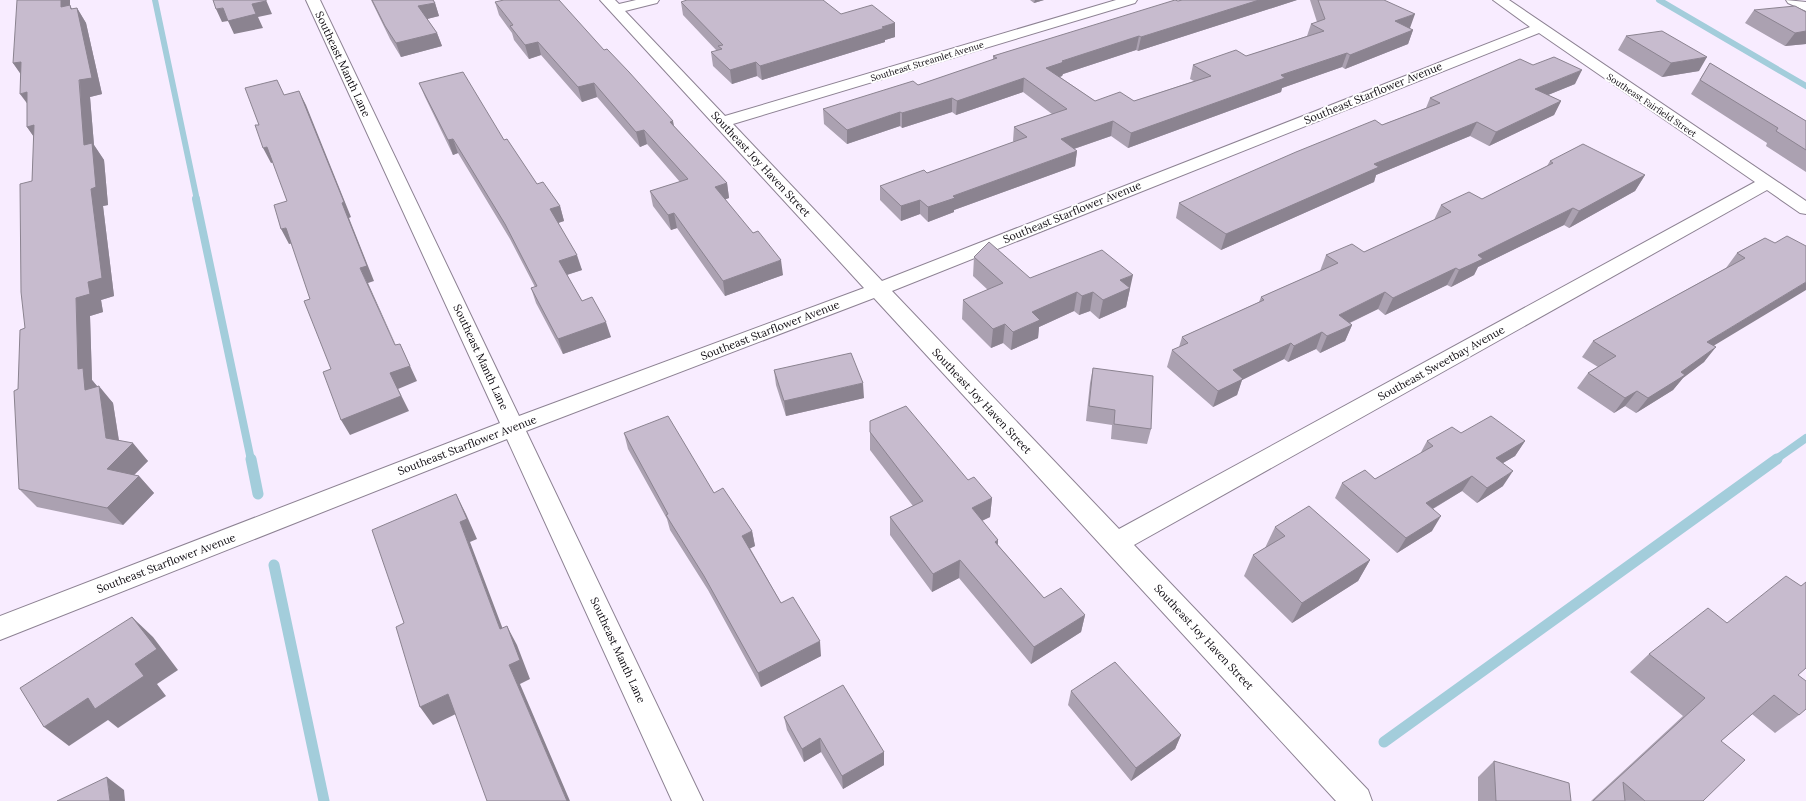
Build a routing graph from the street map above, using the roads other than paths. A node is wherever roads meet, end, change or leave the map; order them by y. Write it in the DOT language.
graph roads {
  1 [pos="313,0"];
  2 [pos="652,0"];
  3 [pos="1130,0"];
  4 [pos="1500,0"];
  5 [pos="1793,0"];
  6 [pos="612,4"];
  7 [pos="1806,7"];
  8 [pos="1539,28"];
  9 [pos="723,122"];
  10 [pos="1767,183"];
  11 [pos="1806,209"];
  12 [pos="877,290"];
  13 [pos="513,427"];
  14 [pos="1116,543"];
  15 [pos="0,628"];
  16 [pos="688,801"];
  17 [pos="1357,801"];
  1 -- 13 [label="street, Southeast Manth Lane"];
  2 -- 6 [label="street"];
  3 -- 9 [label="street, Southeast Streamlet Avenue"];
  4 -- 8 [label="street, Southeast Fairfield Street"];
  5 -- 7 [label="street"];
  6 -- 9 [label="street, Southeast Joy Haven Street"];
  8 -- 10 [label="street, Southeast Fairfield Street"];
  8 -- 12 [label="street, Southeast Starflower Avenue"];
  9 -- 12 [label="street, Southeast Joy Haven Street"];
  10 -- 11 [label="street, Southeast Fairfield Street"];
  10 -- 14 [label="street, Southeast Sweetbay Avenue"];
  12 -- 13 [label="street, Southeast Starflower Avenue"];
  12 -- 14 [label="street, Southeast Joy Haven Street"];
  13 -- 15 [label="street, Southeast Starflower Avenue"];
  13 -- 16 [label="street, Southeast Manth Lane"];
  14 -- 17 [label="street, Southeast Joy Haven Street"];
}
